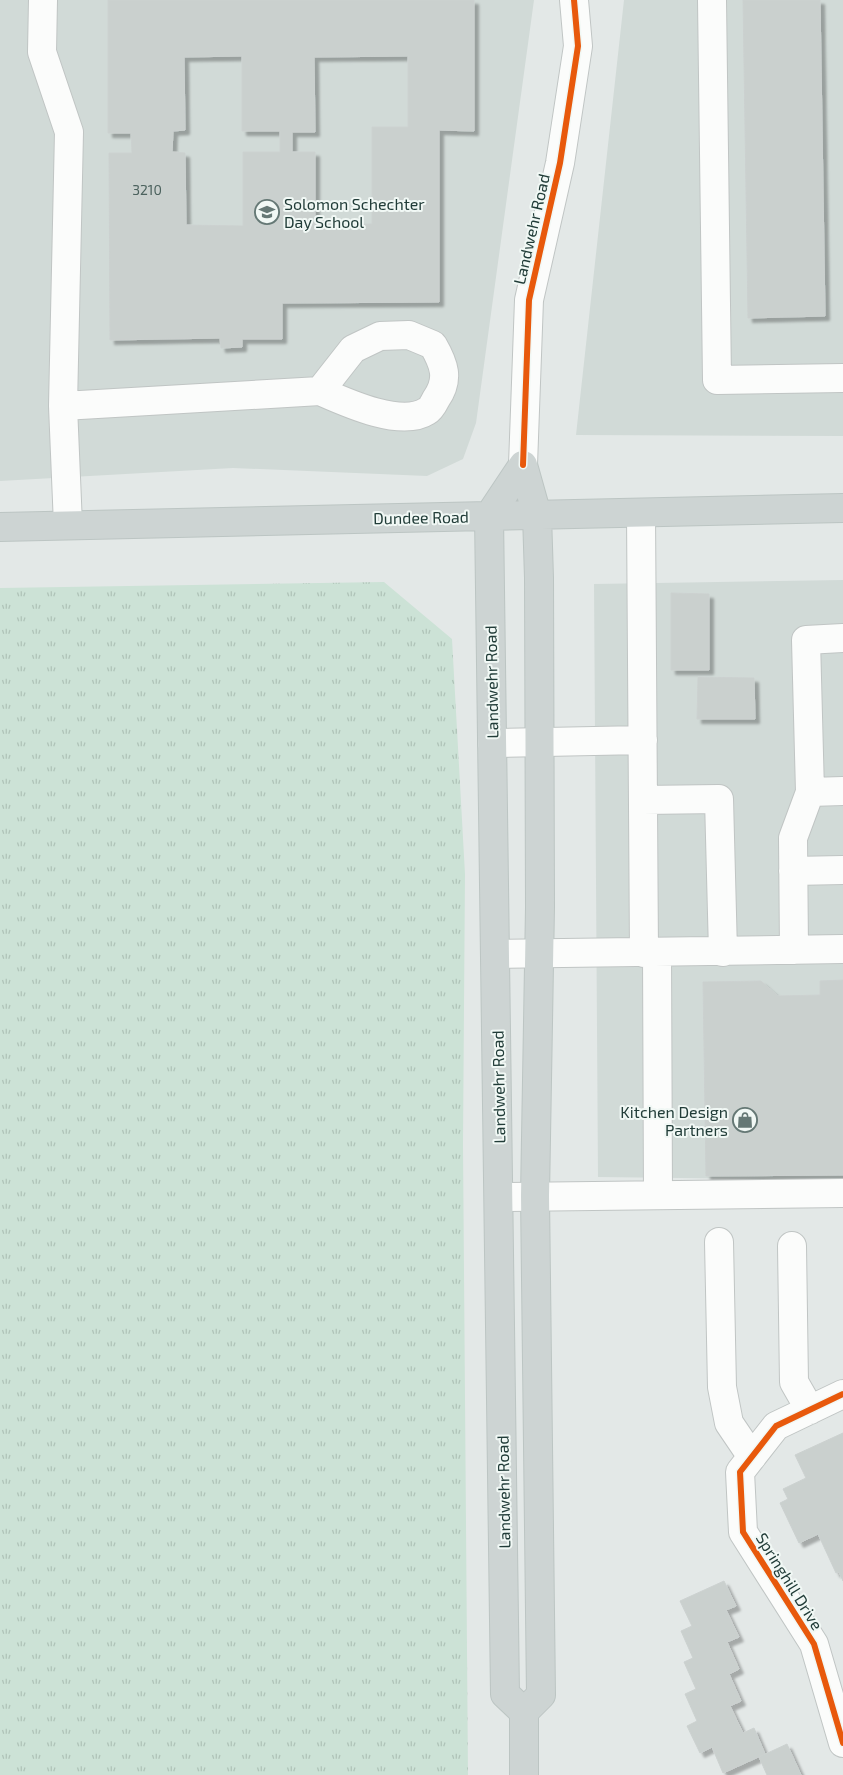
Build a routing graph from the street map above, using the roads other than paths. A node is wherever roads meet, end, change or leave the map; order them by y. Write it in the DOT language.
graph roads {
  1 [pos="43,0"];
  2 [pos="574,0"];
  3 [pos="712,0"];
  4 [pos="843,378"];
  5 [pos="320,390"];
  6 [pos="64,406"];
  7 [pos="523,465"];
  8 [pos="843,508"];
  9 [pos="641,513"];
  10 [pos="537,515"];
  11 [pos="489,516"];
  12 [pos="68,526"];
  13 [pos="0,527"];
  14 [pos="843,638"];
  15 [pos="643,740"];
  16 [pos="541,743"];
  17 [pos="492,744"];
  18 [pos="810,792"];
  19 [pos="843,792"];
  20 [pos="643,800"];
  21 [pos="793,870"];
  22 [pos="843,870"];
  23 [pos="843,949"];
  24 [pos="794,950"];
  25 [pos="723,952"];
  26 [pos="651,953"];
  27 [pos="496,954"];
  28 [pos="539,954"];
  29 [pos="843,1192"];
  30 [pos="658,1195"];
  31 [pos="535,1196"];
  32 [pos="499,1197"];
  33 [pos="719,1242"];
  34 [pos="792,1246"];
  35 [pos="843,1394"];
  36 [pos="810,1410"];
  37 [pos="752,1457"];
  38 [pos="524,1712"];
  39 [pos="843,1743"];
  40 [pos="524,1775"];
  1 -- 6 [label="street"];
  2 -- 7 [label="street, Landwehr Road"];
  3 -- 4 [label="street"];
  5 -- 6 [label="street"];
  6 -- 12 [label="street"];
  7 -- 10 [label="main road, Landwehr Road"];
  7 -- 11 [label="main road"];
  8 -- 9 [label="main road, Dundee Road"];
  9 -- 10 [label="main road, Dundee Road"];
  9 -- 15 [label="street"];
  10 -- 11 [label="main road, Dundee Road"];
  10 -- 16 [label="main road, Landwehr Road"];
  11 -- 12 [label="main road, Dundee Road"];
  11 -- 17 [label="main road, Landwehr Road"];
  12 -- 13 [label="main road, Dundee Road"];
  14 -- 18 [label="street"];
  15 -- 16 [label="street"];
  15 -- 20 [label="street"];
  16 -- 17 [label="street"];
  16 -- 28 [label="main road, Landwehr Road"];
  17 -- 27 [label="main road, Landwehr Road"];
  18 -- 19 [label="street"];
  18 -- 21 [label="street"];
  20 -- 25 [label="street"];
  20 -- 26 [label="street"];
  21 -- 22 [label="street"];
  21 -- 24 [label="street"];
  23 -- 24 [label="street"];
  24 -- 25 [label="street"];
  25 -- 26 [label="street"];
  26 -- 28 [label="street"];
  26 -- 30 [label="street"];
  27 -- 28 [label="street"];
  27 -- 32 [label="main road, Landwehr Road"];
  28 -- 31 [label="main road, Landwehr Road"];
  29 -- 30 [label="street"];
  30 -- 31 [label="street"];
  31 -- 32 [label="street"];
  31 -- 38 [label="main road, Landwehr Road"];
  32 -- 38 [label="main road, Landwehr Road"];
  33 -- 37 [label="street"];
  34 -- 36 [label="street"];
  35 -- 36 [label="street, Springhill Drive"];
  36 -- 37 [label="street, Springhill Drive"];
  37 -- 39 [label="street, Springhill Drive"];
  38 -- 40 [label="main road"];
}
